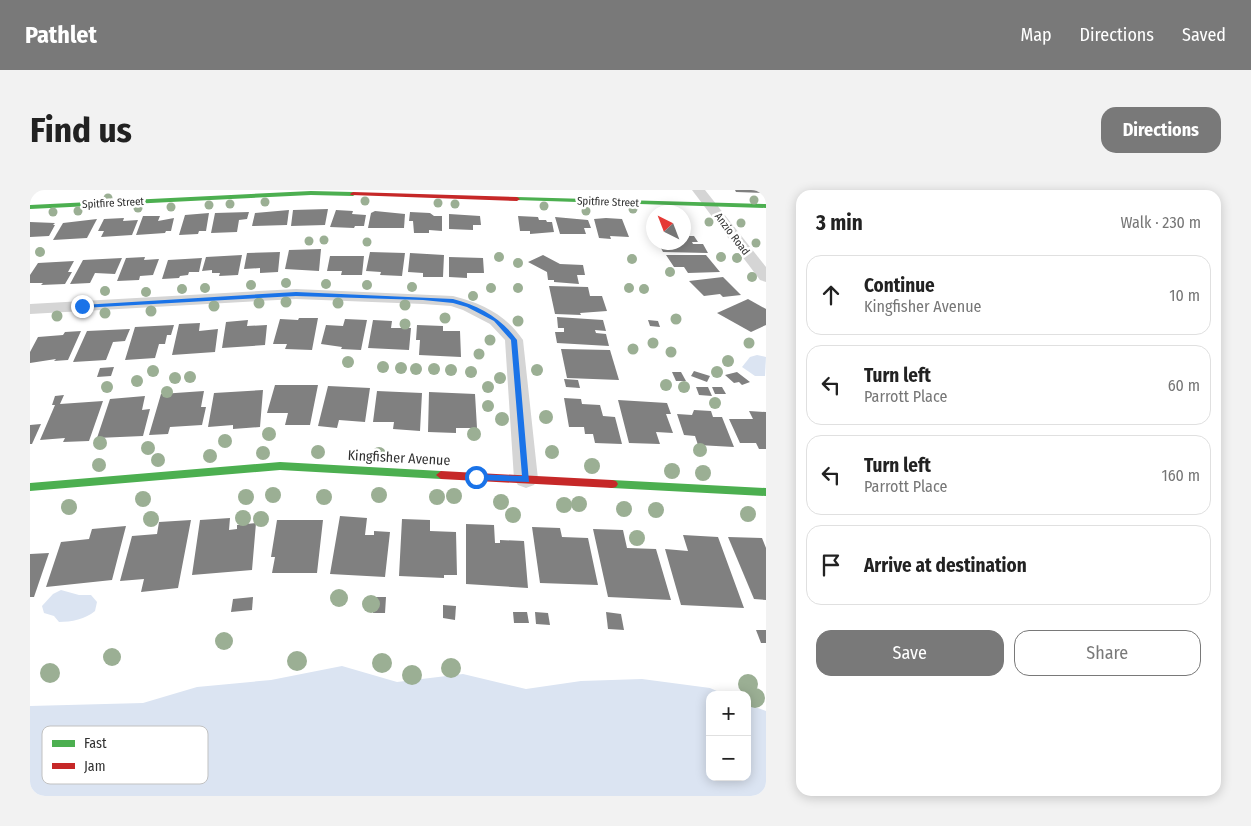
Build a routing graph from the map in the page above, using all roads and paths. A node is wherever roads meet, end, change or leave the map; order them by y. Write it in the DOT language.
graph roads {
  1 [pos="698,190"];
  2 [pos="287,192"];
  3 [pos="710,205"];
  4 [pos="766,206"];
  5 [pos="30,207"];
  6 [pos="766,277"];
  7 [pos="30,309"];
  8 [pos="526,479"];
  9 [pos="30,487"];
  10 [pos="766,492"];
  1 -- 3 [label="street, Anzio Road"];
  2 -- 3 [label="street, Spitfire Street"];
  2 -- 5 [label="street, Spitfire Street"];
  3 -- 4 [label="street, Spitfire Street"];
  3 -- 6 [label="street, Anzio Road"];
  7 -- 8 [label="street"];
  8 -- 9 [label="street, Kingfisher Avenue"];
  8 -- 10 [label="street, Kingfisher Avenue"];
}
